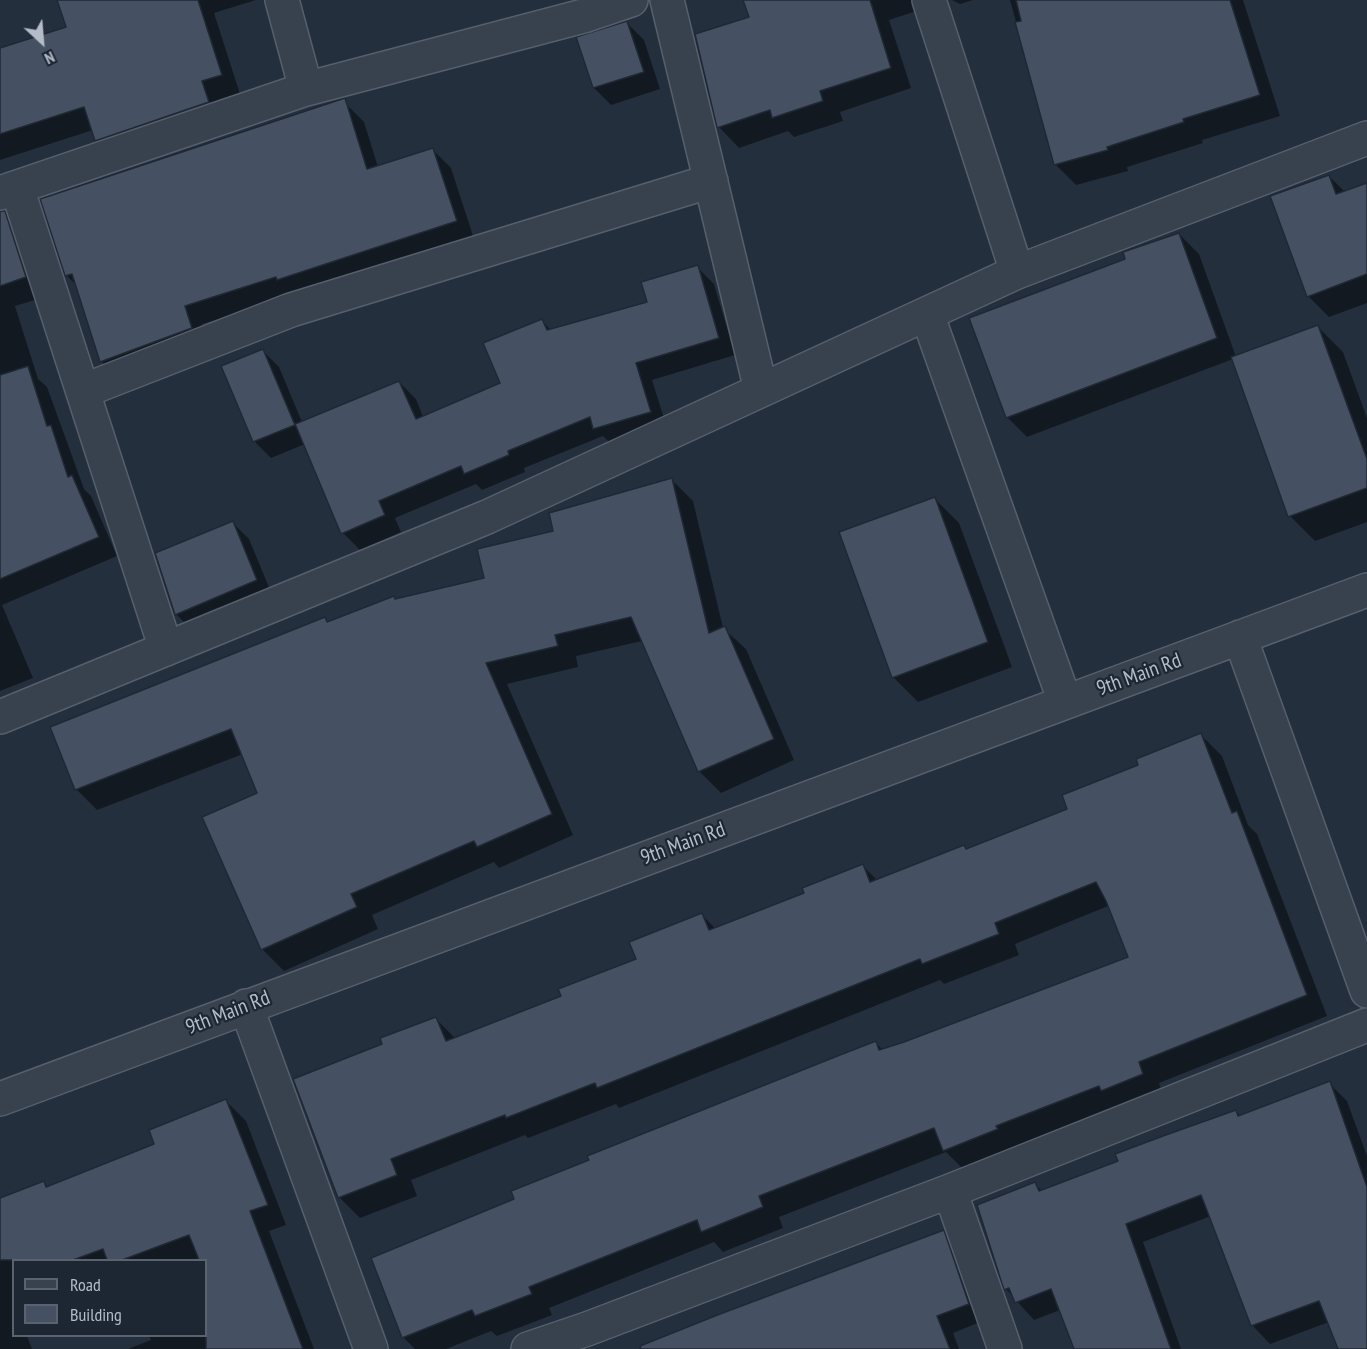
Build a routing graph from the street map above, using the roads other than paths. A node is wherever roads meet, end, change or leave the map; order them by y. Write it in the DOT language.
graph roads {
  1 [pos="282,0"];
  2 [pos="631,0"];
  3 [pos="667,0"];
  4 [pos="929,0"];
  5 [pos="585,7"];
  6 [pos="306,89"];
  7 [pos="1367,138"];
  8 [pos="711,182"];
  9 [pos="9,190"];
  10 [pos="1017,272"];
  11 [pos="927,314"];
  12 [pos="761,390"];
  13 [pos="83,391"];
  14 [pos="1367,590"];
  15 [pos="1240,637"];
  16 [pos="166,649"];
  17 [pos="1065,702"];
  18 [pos="0,717"];
  19 [pos="1367,991"];
  20 [pos="246,1006"];
  21 [pos="1367,1025"];
  22 [pos="0,1099"];
  23 [pos="950,1191"];
  24 [pos="371,1349"];
  25 [pos="528,1349"];
  26 [pos="1005,1349"];
  1 -- 6 [label="street"];
  2 -- 5 [label="street"];
  3 -- 8 [label="street"];
  4 -- 10 [label="street"];
  5 -- 6 [label="street"];
  6 -- 9 [label="street"];
  7 -- 10 [label="street"];
  8 -- 12 [label="street"];
  8 -- 13 [label="street"];
  9 -- 13 [label="street"];
  10 -- 11 [label="street"];
  11 -- 12 [label="street"];
  11 -- 17 [label="street"];
  12 -- 16 [label="street"];
  13 -- 16 [label="street"];
  14 -- 15 [label="street, 9th Main Rd"];
  15 -- 17 [label="street, 9th Main Rd"];
  15 -- 19 [label="street"];
  16 -- 18 [label="street"];
  17 -- 20 [label="street, 9th Main Rd"];
  20 -- 22 [label="street, 9th Main Rd"];
  20 -- 24 [label="street"];
  21 -- 23 [label="street"];
  23 -- 25 [label="street"];
  23 -- 26 [label="street"];
}
